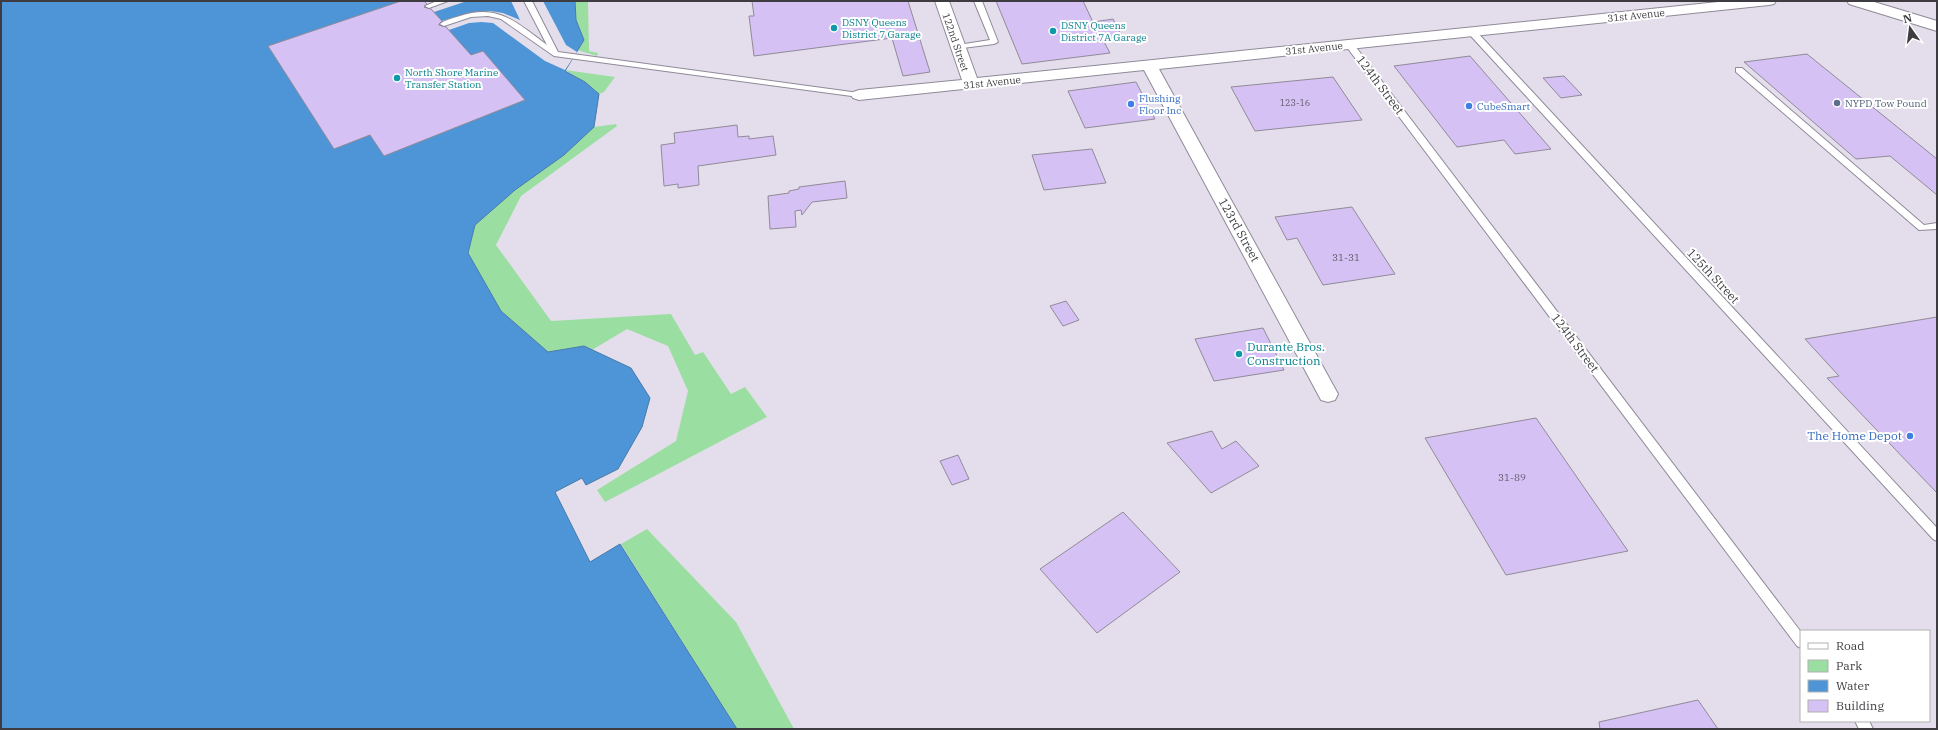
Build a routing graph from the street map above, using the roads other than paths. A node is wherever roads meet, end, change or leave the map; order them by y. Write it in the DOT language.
graph roads {
  1 [pos="444,1"];
  2 [pos="528,1"];
  3 [pos="942,1"];
  4 [pos="978,1"];
  5 [pos="1768,1"];
  6 [pos="1855,1"];
  7 [pos="1904,1"];
  8 [pos="429,6"];
  9 [pos="1937,11"];
  10 [pos="444,24"];
  11 [pos="1937,26"];
  12 [pos="1472,32"];
  13 [pos="1349,44"];
  14 [pos="958,47"];
  15 [pos="554,54"];
  16 [pos="1149,65"];
  17 [pos="1739,70"];
  18 [pos="970,84"];
  19 [pos="860,95"];
  20 [pos="1937,226"];
  21 [pos="1328,394"];
  22 [pos="1937,536"];
  23 [pos="1800,641"];
  1 -- 8 [label="lane"];
  2 -- 15 [label="lane"];
  3 -- 14 [label="street, 122nd Street"];
  4 -- 14 [label="lane"];
  5 -- 12 [label="street, 31st Avenue"];
  6 -- 11 [label="main road"];
  7 -- 9 [label="main road"];
  10 -- 15 [label="lane"];
  12 -- 13 [label="street, 31st Avenue"];
  12 -- 22 [label="lane, 125th Street"];
  13 -- 16 [label="street, 31st Avenue"];
  13 -- 23 [label="lane, 124th Street"];
  14 -- 18 [label="street, 122nd Street"];
  15 -- 19 [label="lane"];
  16 -- 18 [label="street, 31st Avenue"];
  16 -- 21 [label="street, 123rd Street"];
  17 -- 20 [label="lane"];
  18 -- 19 [label="street, 31st Avenue"];
}
